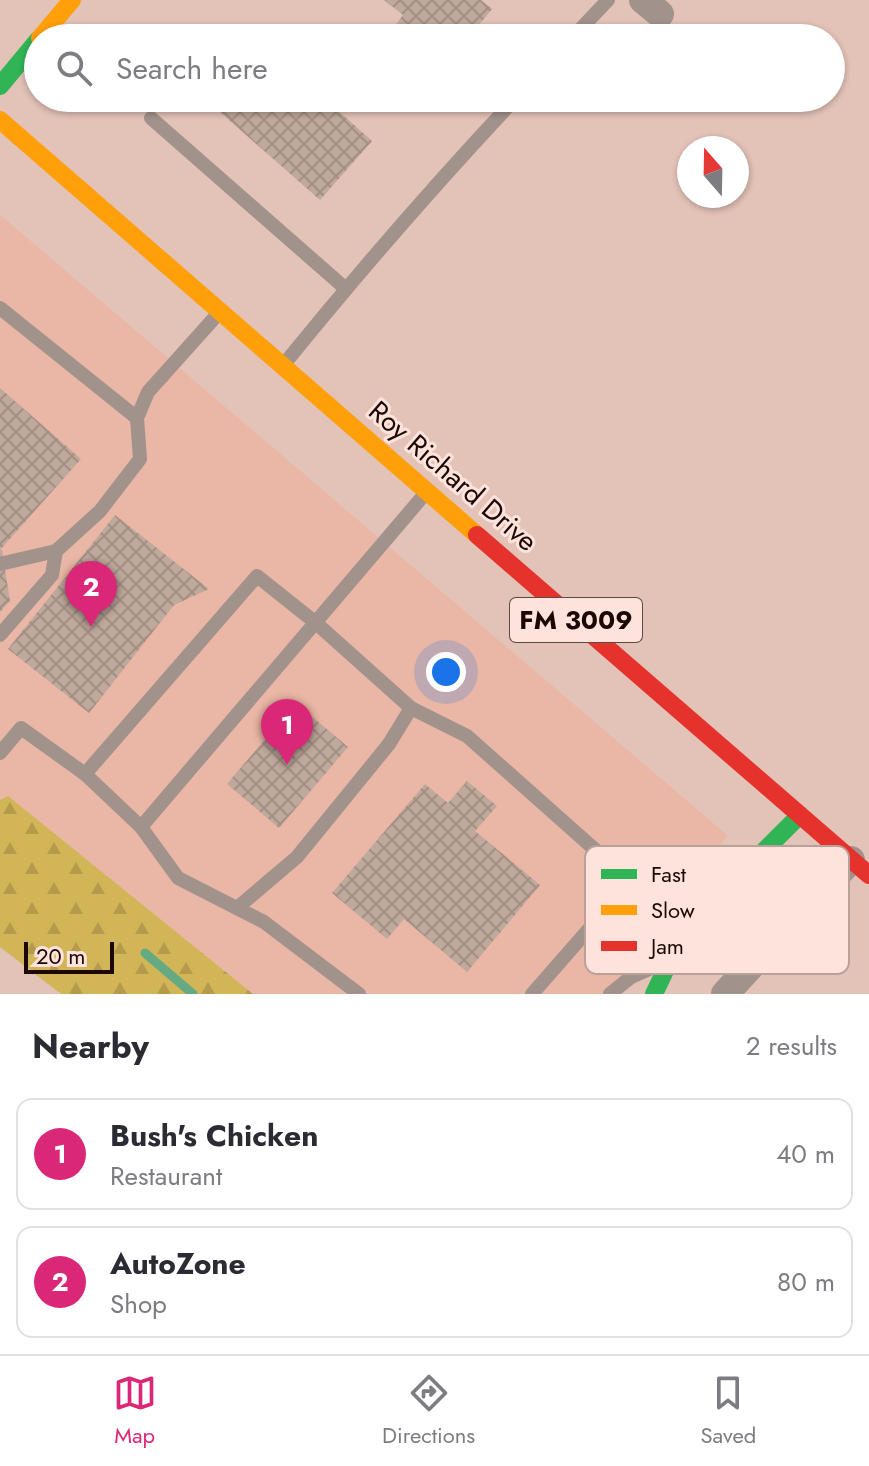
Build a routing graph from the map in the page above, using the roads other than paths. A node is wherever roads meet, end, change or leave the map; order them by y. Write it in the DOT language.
graph roads {
  1 [pos="72,0"];
  2 [pos="608,0"];
  3 [pos="52,24"];
  4 [pos="585,24"];
  5 [pos="24,57"];
  6 [pos="0,86"];
  7 [pos="503,112"];
  8 [pos="151,118"];
  9 [pos="0,120"];
  10 [pos="346,289"];
  11 [pos="0,308"];
  12 [pos="220,311"];
  13 [pos="283,366"];
  14 [pos="137,418"];
  15 [pos="428,491"];
  16 [pos="56,551"];
  17 [pos="0,564"];
  18 [pos="316,623"];
  19 [pos="0,635"];
  20 [pos="411,708"];
  21 [pos="0,753"];
  22 [pos="85,774"];
  23 [pos="800,815"];
  24 [pos="141,827"];
  25 [pos="591,846"];
  26 [pos="769,846"];
  27 [pos="836,846"];
  28 [pos="237,908"];
  29 [pos="585,934"];
  30 [pos="639,974"];
  31 [pos="663,974"];
  32 [pos="743,974"];
  33 [pos="359,994"];
  34 [pos="532,994"];
  35 [pos="610,994"];
  36 [pos="654,994"];
  37 [pos="725,994"];
  1 -- 3 [label="main road"];
  2 -- 4 [label="lane"];
  5 -- 6 [label="main road"];
  7 -- 10 [label="lane"];
  8 -- 10 [label="lane"];
  9 -- 12 [label="main road, Roy Richard Drive / FM 3009"];
  10 -- 13 [label="lane"];
  11 -- 14 [label="lane"];
  12 -- 13 [label="main road, Roy Richard Drive / FM 3009"];
  12 -- 14 [label="lane"];
  13 -- 15 [label="main road, Roy Richard Drive / FM 3009"];
  14 -- 16 [label="lane"];
  15 -- 18 [label="lane"];
  15 -- 23 [label="main road, Roy Richard Drive / FM 3009"];
  16 -- 17 [label="lane"];
  16 -- 19 [label="lane"];
  18 -- 20 [label="lane"];
  18 -- 22 [label="lane"];
  18 -- 24 [label="lane"];
  20 -- 25 [label="lane"];
  20 -- 28 [label="lane"];
  21 -- 22 [label="lane"];
  22 -- 24 [label="lane"];
  23 -- 26 [label="main road"];
  23 -- 27 [label="main road, Roy Richard Drive / FM 3009"];
  24 -- 28 [label="lane"];
  28 -- 33 [label="lane"];
  29 -- 34 [label="lane"];
  30 -- 35 [label="lane"];
  31 -- 36 [label="main road"];
  32 -- 37 [label="street"];
}
